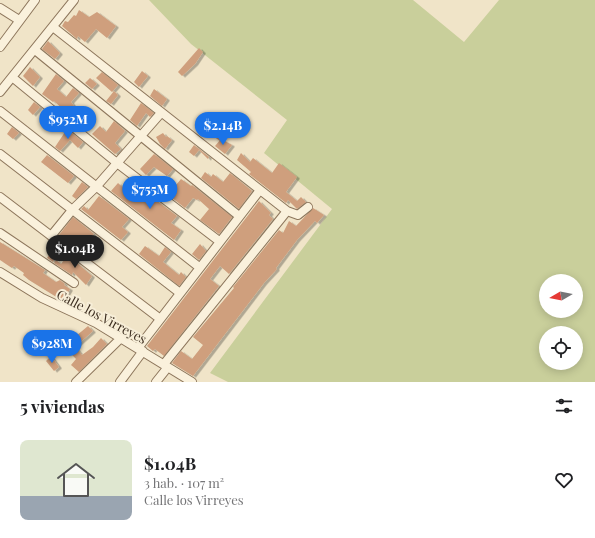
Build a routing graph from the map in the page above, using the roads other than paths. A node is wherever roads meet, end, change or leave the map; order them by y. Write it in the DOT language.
graph roads {
  1 [pos="35,0"];
  2 [pos="74,0"];
  3 [pos="0,8"];
  4 [pos="19,20"];
  5 [pos="53,27"];
  6 [pos="0,47"];
  7 [pos="35,50"];
  8 [pos="12,77"];
  9 [pos="0,92"];
  10 [pos="0,111"];
  11 [pos="161,113"];
  12 [pos="141,136"];
  13 [pos="0,154"];
  14 [pos="117,163"];
  15 [pos="96,187"];
  16 [pos="260,190"];
  17 [pos="0,197"];
  18 [pos="308,207"];
  19 [pos="73,209"];
  20 [pos="287,211"];
  21 [pos="239,216"];
  22 [pos="0,233"];
  23 [pos="51,236"];
  24 [pos="219,241"];
  25 [pos="199,267"];
  26 [pos="0,272"];
  27 [pos="74,283"];
  28 [pos="180,293"];
  29 [pos="159,318"];
  30 [pos="121,338"];
  31 [pos="141,350"];
  32 [pos="166,365"];
  33 [pos="76,382"];
  34 [pos="120,382"];
  35 [pos="156,382"];
  36 [pos="192,382"];
  1 -- 4 [label="street"];
  2 -- 5 [label="street"];
  3 -- 4 [label="street"];
  4 -- 6 [label="street"];
  5 -- 7 [label="street"];
  5 -- 11 [label="street"];
  7 -- 8 [label="street"];
  7 -- 12 [label="street"];
  8 -- 9 [label="street"];
  8 -- 14 [label="street"];
  10 -- 15 [label="street"];
  11 -- 12 [label="street"];
  11 -- 16 [label="street"];
  12 -- 14 [label="street"];
  12 -- 21 [label="street"];
  13 -- 19 [label="street"];
  14 -- 15 [label="street"];
  14 -- 24 [label="street"];
  15 -- 19 [label="street"];
  15 -- 25 [label="street"];
  16 -- 20 [label="street"];
  16 -- 21 [label="street"];
  17 -- 23 [label="street"];
  18 -- 20 [label="street"];
  19 -- 23 [label="street"];
  19 -- 28 [label="street"];
  20 -- 32 [label="street"];
  21 -- 24 [label="street"];
  22 -- 27 [label="street"];
  23 -- 29 [label="street"];
  24 -- 25 [label="street"];
  25 -- 28 [label="street"];
  26 -- 30 [label="street, Calle los Virreyes"];
  28 -- 29 [label="street"];
  29 -- 31 [label="street"];
  30 -- 31 [label="street, Calle los Virreyes"];
  30 -- 33 [label="street"];
  31 -- 32 [label="street, Calle los Virreyes"];
  31 -- 34 [label="street"];
  32 -- 35 [label="street"];
  32 -- 36 [label="street, Calle los Virreyes"];
}
